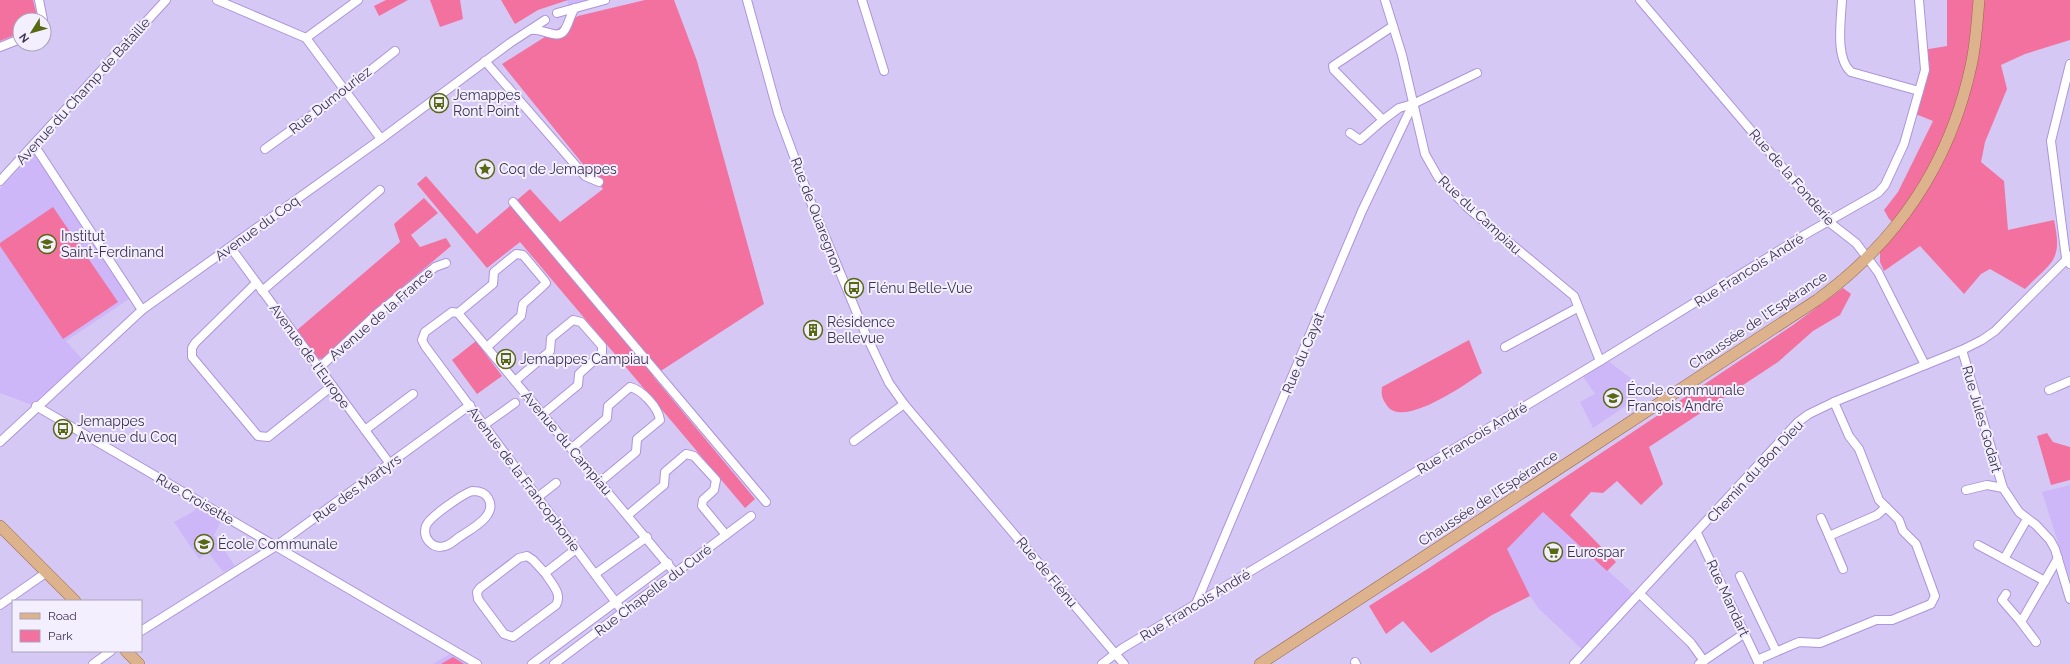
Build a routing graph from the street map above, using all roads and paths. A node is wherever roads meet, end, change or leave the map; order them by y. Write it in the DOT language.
graph roads {
  1 [pos="39,0"];
  2 [pos="166,0"];
  3 [pos="217,0"];
  4 [pos="358,0"];
  5 [pos="605,0"];
  6 [pos="747,0"];
  7 [pos="862,0"];
  8 [pos="1385,0"];
  9 [pos="1640,0"];
  10 [pos="1842,0"];
  11 [pos="1919,0"];
  12 [pos="1979,0"];
  13 [pos="575,8"];
  14 [pos="41,12"];
  15 [pos="557,13"];
  16 [pos="545,20"];
  17 [pos="566,24"];
  18 [pos="1394,26"];
  19 [pos="528,31"];
  20 [pos="549,33"];
  21 [pos="306,38"];
  22 [pos="12,42"];
  23 [pos="0,47"];
  24 [pos="395,51"];
  25 [pos="485,61"];
  26 [pos="2070,64"];
  27 [pos="884,71"];
  28 [pos="1477,73"];
  29 [pos="344,90"];
  30 [pos="1919,91"];
  31 [pos="1413,104"];
  32 [pos="1383,120"];
  33 [pos="1350,133"];
  34 [pos="381,139"];
  35 [pos="34,145"];
  36 [pos="265,150"];
  37 [pos="0,181"];
  38 [pos="599,182"];
  39 [pos="380,190"];
  40 [pos="513,202"];
  41 [pos="1829,222"];
  42 [pos="231,248"];
  43 [pos="1868,258"];
  44 [pos="2069,259"];
  45 [pos="446,263"];
  46 [pos="256,283"];
  47 [pos="262,291"];
  48 [pos="1578,308"];
  49 [pos="142,310"];
  50 [pos="458,313"];
  51 [pos="487,347"];
  52 [pos="1505,347"];
  53 [pos="1962,350"];
  54 [pos="1600,362"];
  55 [pos="1925,365"];
  56 [pos="319,368"];
  57 [pos="515,381"];
  58 [pos="2070,381"];
  59 [pos="332,386"];
  60 [pos="2049,390"];
  61 [pos="413,394"];
  62 [pos="1834,402"];
  63 [pos="515,403"];
  64 [pos="904,404"];
  65 [pos="36,406"];
  66 [pos="470,406"];
  67 [pos="544,414"];
  68 [pos="484,425"];
  69 [pos="365,430"];
  70 [pos="854,441"];
  71 [pos="0,442"];
  72 [pos="572,448"];
  73 [pos="390,464"];
  74 [pos="600,482"];
  75 [pos="556,483"];
  76 [pos="2003,488"];
  77 [pos="978,490"];
  78 [pos="1966,490"];
  79 [pos="461,497"];
  80 [pos="538,497"];
  81 [pos="766,502"];
  82 [pos="1886,507"];
  83 [pos="628,515"];
  84 [pos="751,516"];
  85 [pos="1821,518"];
  86 [pos="2027,519"];
  87 [pos="0,526"];
  88 [pos="1697,533"];
  89 [pos="726,535"];
  90 [pos="1829,536"];
  91 [pos="647,537"];
  92 [pos="1978,545"];
  93 [pos="276,546"];
  94 [pos="576,549"];
  95 [pos="2058,558"];
  96 [pos="2004,559"];
  97 [pos="668,563"];
  98 [pos="1843,569"];
  99 [pos="47,572"];
  100 [pos="545,573"];
  101 [pos="675,573"];
  102 [pos="595,574"];
  103 [pos="1740,576"];
  104 [pos="2044,581"];
  105 [pos="1640,594"];
  106 [pos="2006,594"];
  107 [pos="2070,599"];
  108 [pos="75,600"];
  109 [pos="615,602"];
  110 [pos="1196,604"];
  111 [pos="0,605"];
  112 [pos="623,612"];
  113 [pos="2020,622"];
  114 [pos="142,630"];
  115 [pos="1745,633"];
  116 [pos="2036,642"];
  117 [pos="1776,651"];
  118 [pos="110,652"];
  119 [pos="127,652"];
  120 [pos="1116,654"];
  121 [pos="1701,662"];
  122 [pos="1758,662"];
  123 [pos="92,664"];
  124 [pos="139,664"];
  125 [pos="477,664"];
  126 [pos="532,664"];
  127 [pos="554,664"];
  128 [pos="1102,664"];
  129 [pos="1124,664"];
  130 [pos="1260,664"];
  131 [pos="1574,664"];
  1 -- 14 [label="street"];
  2 -- 35 [label="street, Avenue du Champ de Bataille"];
  3 -- 21 [label="street"];
  4 -- 21 [label="street"];
  5 -- 13 [label="street"];
  6 -- 64 [label="street, Rue de Quaregnon"];
  7 -- 27 [label="street"];
  8 -- 18 [label="street, Rue du Campiau"];
  9 -- 41 [label="street, Rue de la Fonderie"];
  10 -- 30 [label="street"];
  11 -- 30 [label="street, Rue Francois André"];
  12 -- 43 [label="main road, Chaussée de l'Espérance"];
  13 -- 15 [label="street"];
  13 -- 17 [label="street"];
  15 -- 16 [label="street"];
  15 -- 17 [label="street"];
  16 -- 19 [label="street, Avenue du Coq"];
  16 -- 20 [label="street"];
  17 -- 20 [label="street"];
  18 -- 31 [label="street, Rue du Campiau"];
  18 -- 32 [label="street"];
  19 -- 20 [label="street"];
  19 -- 25 [label="street, Avenue du Coq"];
  21 -- 29 [label="street"];
  22 -- 23 [label="street"];
  24 -- 29 [label="street, Rue Dumouriez"];
  25 -- 34 [label="street, Avenue du Coq"];
  25 -- 38 [label="street"];
  26 -- 44 [label="street"];
  28 -- 31 [label="street"];
  29 -- 34 [label="street"];
  29 -- 36 [label="street, Rue Dumouriez"];
  30 -- 41 [label="street, Rue Francois André"];
  31 -- 32 [label="street"];
  31 -- 48 [label="street, Rue du Campiau"];
  31 -- 110 [label="street, Rue du Cayat"];
  32 -- 33 [label="street"];
  34 -- 42 [label="street, Avenue du Coq"];
  35 -- 37 [label="street, Avenue du Champ de Bataille"];
  35 -- 49 [label="street"];
  39 -- 47 [label="street"];
  40 -- 81 [label="street"];
  41 -- 43 [label="street, Rue de la Fonderie"];
  41 -- 54 [label="street, Rue Francois André"];
  42 -- 46 [label="street, Avenue de l'Europe"];
  42 -- 49 [label="street, Avenue du Coq"];
  43 -- 55 [label="street, Rue de la Fonderie"];
  43 -- 130 [label="main road, Chaussée de l'Espérance"];
  44 -- 53 [label="street, Chemin du Bon Dieu"];
  45 -- 56 [label="street, Avenue de la France"];
  46 -- 47 [label="street, Avenue de l'Europe"];
  46 -- 59 [label="street"];
  47 -- 56 [label="street, Avenue de l'Europe"];
  48 -- 52 [label="street"];
  48 -- 54 [label="street, Rue du Campiau"];
  49 -- 65 [label="street, Avenue du Coq"];
  50 -- 51 [label="street, Avenue du Campiau"];
  50 -- 51 [label="street"];
  50 -- 66 [label="street, Avenue de la Francophonie"];
  51 -- 57 [label="street, Avenue du Campiau"];
  53 -- 55 [label="street, Chemin du Bon Dieu"];
  53 -- 76 [label="street, Rue Jules Godart"];
  54 -- 110 [label="street, Rue Francois André"];
  55 -- 62 [label="street, Chemin du Bon Dieu"];
  56 -- 59 [label="street, Avenue de l'Europe"];
  57 -- 67 [label="street, Avenue du Campiau"];
  57 -- 67 [label="street"];
  58 -- 60 [label="street"];
  59 -- 69 [label="street, Avenue de l'Europe"];
  61 -- 69 [label="street"];
  62 -- 82 [label="street"];
  62 -- 88 [label="street, Chemin du Bon Dieu"];
  63 -- 68 [label="street"];
  64 -- 70 [label="street"];
  64 -- 77 [label="street, Rue de Quaregnon"];
  65 -- 71 [label="street, Avenue du Coq"];
  65 -- 93 [label="street, Rue Croisette"];
  66 -- 68 [label="street, Avenue de la Francophonie"];
  66 -- 73 [label="street, Rue des Martyrs"];
  67 -- 72 [label="street, Avenue du Campiau"];
  68 -- 80 [label="street, Avenue de la Francophonie"];
  69 -- 73 [label="street, Avenue de l'Europe"];
  72 -- 74 [label="street, Avenue du Campiau"];
  72 -- 74 [label="street"];
  73 -- 93 [label="street, Rue des Martyrs"];
  74 -- 83 [label="street, Avenue du Campiau"];
  75 -- 80 [label="street"];
  76 -- 78 [label="street"];
  76 -- 86 [label="street, Rue Jules Godart"];
  77 -- 120 [label="street, Rue de Flénu"];
  79 -- 79 [label="street"];
  80 -- 94 [label="street, Avenue de la Francophonie"];
  82 -- 90 [label="street"];
  82 -- 117 [label="street"];
  83 -- 89 [label="street"];
  83 -- 91 [label="street, Avenue du Campiau"];
  84 -- 89 [label="street, Rue Chapelle du Curé"];
  85 -- 90 [label="street"];
  86 -- 95 [label="street, Rue Jules Godart"];
  86 -- 96 [label="street"];
  87 -- 99 [label="main road"];
  88 -- 105 [label="street, Chemin du Bon Dieu"];
  88 -- 115 [label="street, Rue Mandart"];
  89 -- 101 [label="street, Rue Chapelle du Curé"];
  90 -- 98 [label="street"];
  91 -- 97 [label="street, Avenue du Campiau"];
  91 -- 102 [label="street"];
  92 -- 96 [label="street"];
  93 -- 114 [label="street, Rue des Martyrs"];
  93 -- 125 [label="street, Rue Croisette"];
  94 -- 100 [label="street"];
  94 -- 102 [label="street, Avenue de la Francophonie"];
  95 -- 104 [label="street"];
  95 -- 107 [label="street, Rue Jules Godart"];
  96 -- 104 [label="street"];
  97 -- 101 [label="street, Avenue du Campiau"];
  97 -- 109 [label="street"];
  99 -- 108 [label="main road"];
  99 -- 111 [label="street"];
  100 -- 100 [label="street"];
  101 -- 112 [label="street, Rue Chapelle du Curé"];
  102 -- 109 [label="street, Avenue de la Francophonie"];
  103 -- 117 [label="street"];
  104 -- 113 [label="street"];
  105 -- 121 [label="street"];
  105 -- 131 [label="street, Chemin du Bon Dieu"];
  106 -- 113 [label="street"];
  109 -- 112 [label="street, Avenue de la Francophonie"];
  109 -- 126 [label="street"];
  110 -- 120 [label="street, Rue Francois André"];
  112 -- 127 [label="street, Rue Chapelle du Curé"];
  113 -- 116 [label="street"];
  115 -- 121 [label="street"];
  115 -- 122 [label="street, Rue Mandart"];
  117 -- 122 [label="street"];
  118 -- 123 [label="street"];
  119 -- 124 [label="main road"];
  120 -- 128 [label="street, Rue Francois André"];
  120 -- 129 [label="street, Rue de Flénu"];
}
